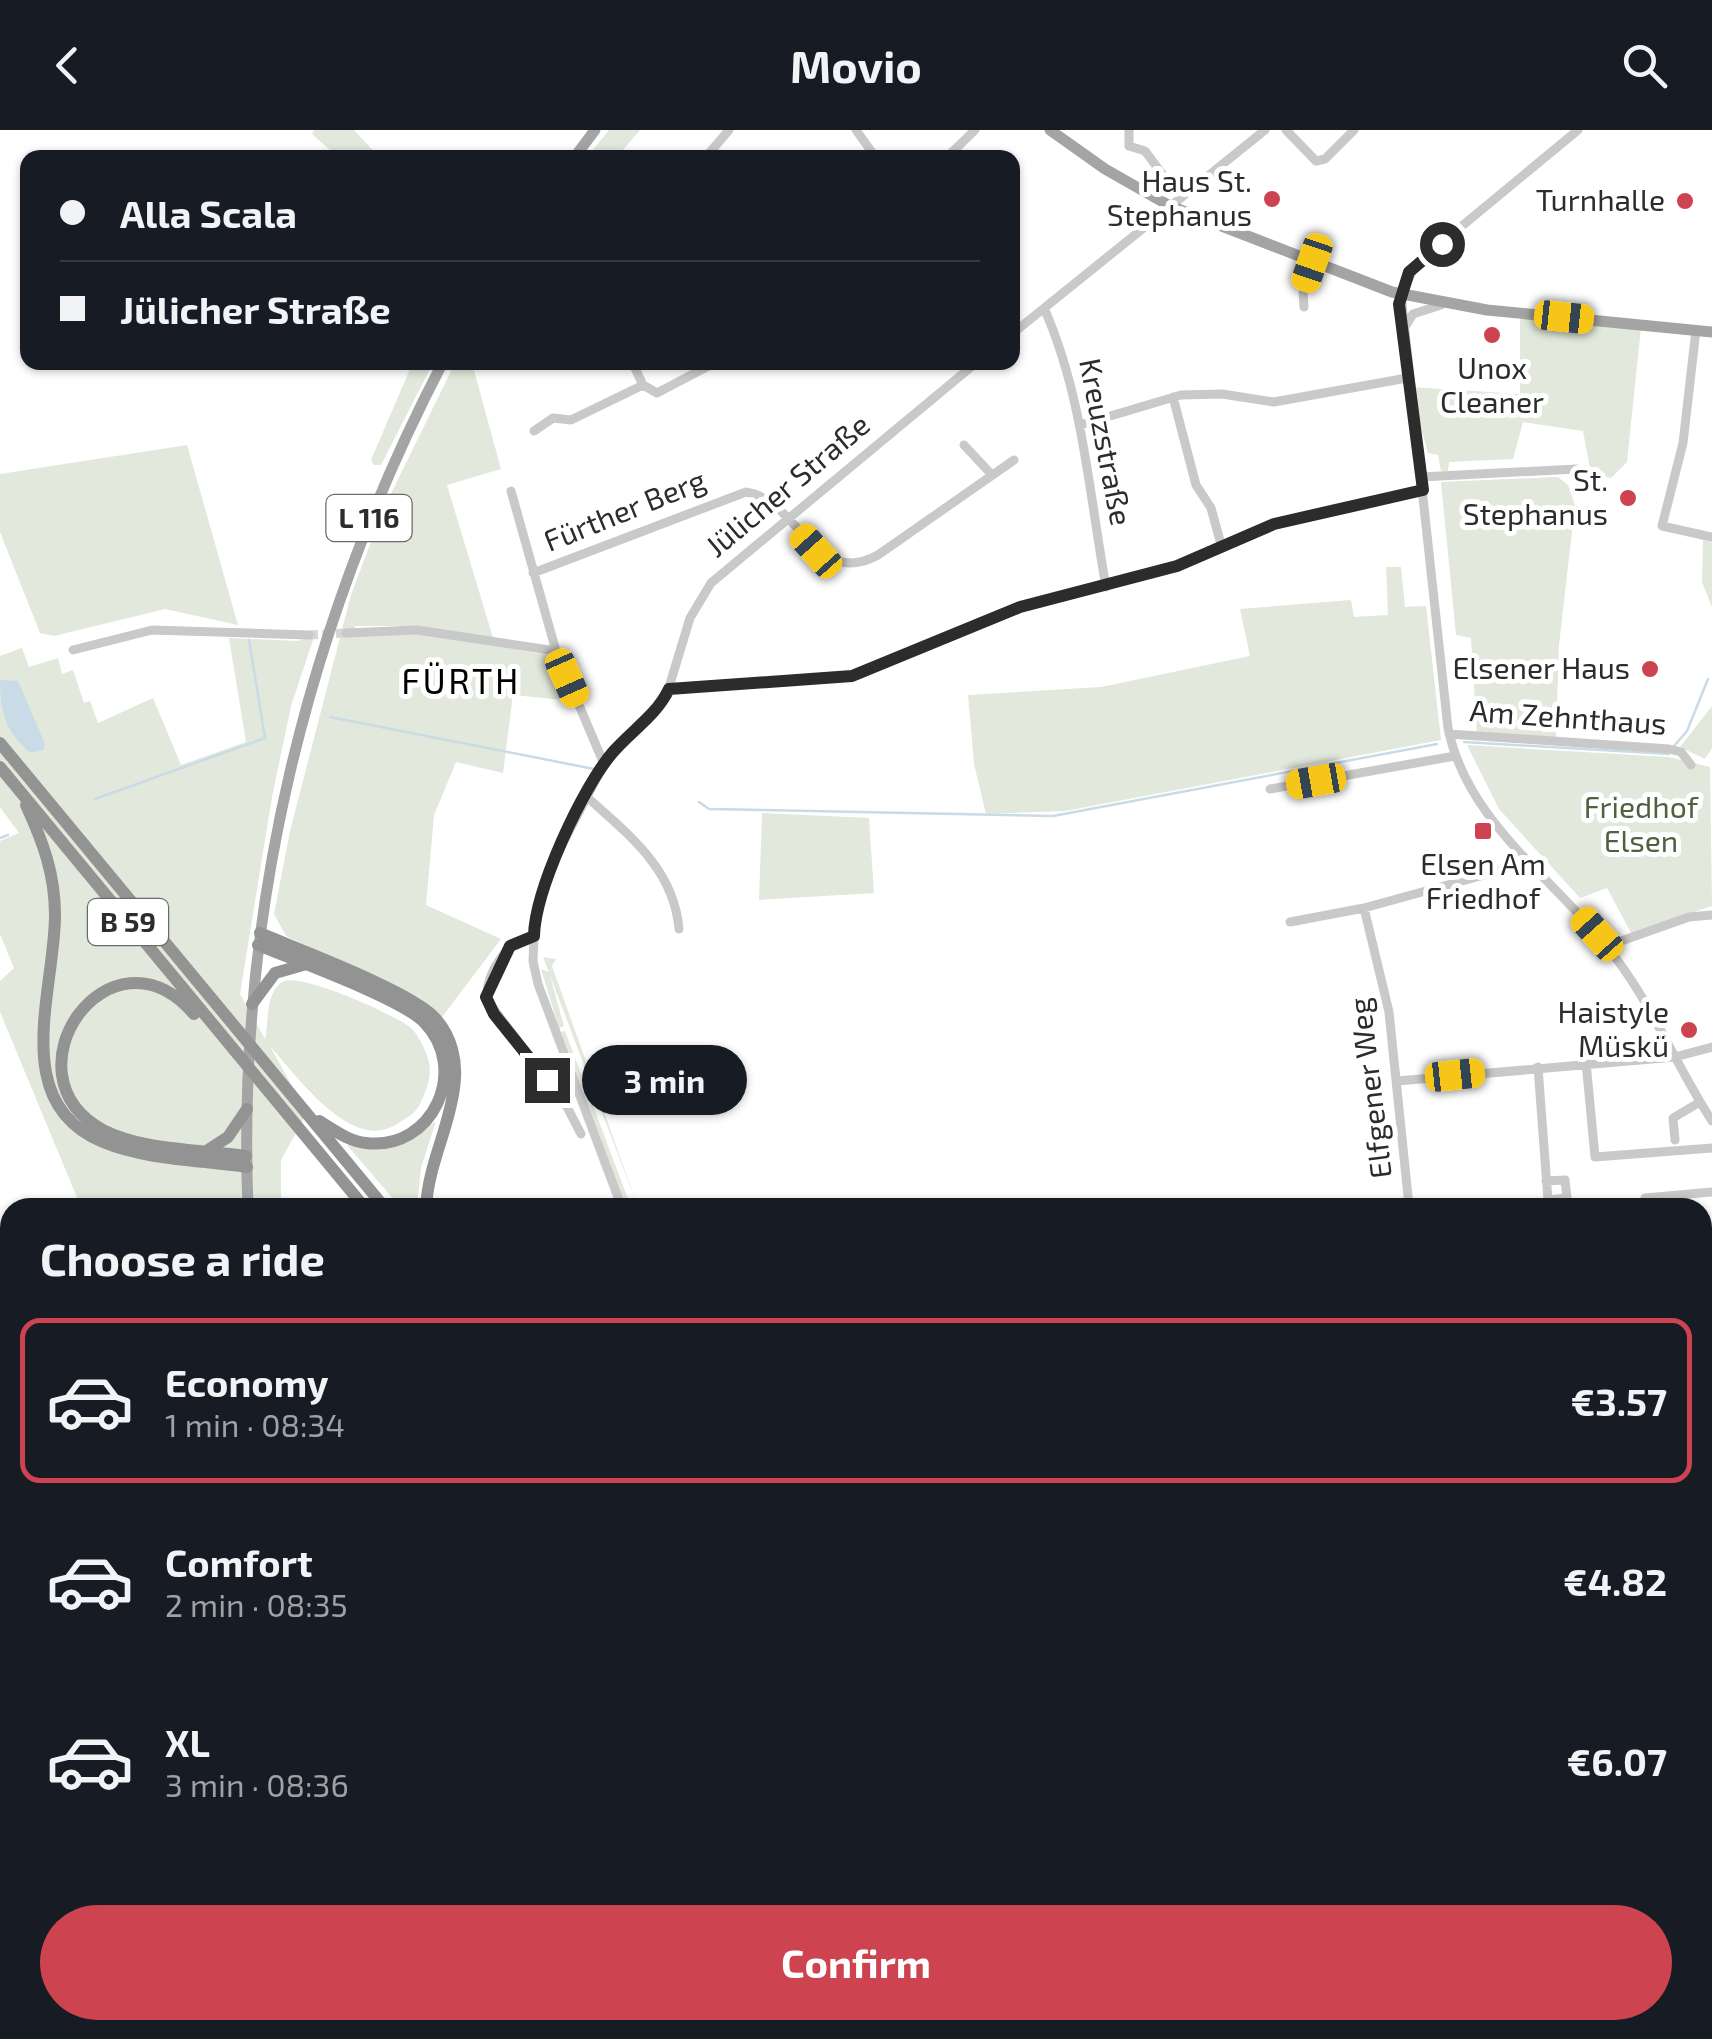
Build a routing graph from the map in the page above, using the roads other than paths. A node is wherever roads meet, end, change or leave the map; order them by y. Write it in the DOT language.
graph roads {
  1 [pos="728,130"];
  2 [pos="975,130"];
  3 [pos="1050,130"];
  4 [pos="1129,130"];
  5 [pos="1265,130"];
  6 [pos="1286,130"];
  7 [pos="1354,130"];
  8 [pos="1578,130"];
  9 [pos="712,150"];
  10 [pos="954,150"];
  11 [pos="1164,176"];
  12 [pos="1170,206"];
  13 [pos="1312,263"];
  14 [pos="1400,295"];
  15 [pos="1446,305"];
  16 [pos="1304,307"];
  17 [pos="1044,308"];
  18 [pos="1020,328"];
  19 [pos="1696,330"];
  20 [pos="1712,332"];
  21 [pos="1402,338"];
  22 [pos="438,370"];
  23 [pos="636,370"];
  24 [pos="701,370"];
  25 [pos="967,370"];
  26 [pos="1407,378"];
  27 [pos="644,384"];
  28 [pos="1173,397"];
  29 [pos="1080,425"];
  30 [pos="534,431"];
  31 [pos="964,445"];
  32 [pos="1014,460"];
  33 [pos="1577,469"];
  34 [pos="992,475"];
  35 [pos="1421,477"];
  36 [pos="1423,490"];
  37 [pos="511,491"];
  38 [pos="786,518"];
  39 [pos="1712,537"];
  40 [pos="1222,548"];
  41 [pos="533,573"];
  42 [pos="1106,587"];
  43 [pos="346,633"];
  44 [pos="309,634"];
  45 [pos="73,650"];
  46 [pos="556,651"];
  47 [pos="669,689"];
  48 [pos="1449,734"];
  49 [pos="0,743"];
  50 [pos="1455,756"];
  51 [pos="604,764"];
  52 [pos="1692,765"];
  53 [pos="0,767"];
  54 [pos="19,789"];
  55 [pos="1270,789"];
  56 [pos="587,797"];
  57 [pos="1531,862"];
  58 [pos="1364,908"];
  59 [pos="1712,916"];
  60 [pos="1290,922"];
  61 [pos="679,929"];
  62 [pos="534,938"];
  63 [pos="259,939"];
  64 [pos="1607,946"];
  65 [pos="306,965"];
  66 [pos="252,1004"];
  67 [pos="1712,1048"];
  68 [pos="238,1055"];
  69 [pos="1675,1057"];
  70 [pos="1586,1062"];
  71 [pos="1538,1067"];
  72 [pos="1397,1080"];
  73 [pos="1700,1102"];
  74 [pos="246,1110"];
  75 [pos="307,1113"];
  76 [pos="1712,1120"];
  77 [pos="581,1134"];
  78 [pos="1675,1140"];
  79 [pos="1712,1148"];
  80 [pos="206,1150"];
  81 [pos="246,1161"];
  82 [pos="1546,1181"];
  83 [pos="1712,1192"];
  84 [pos="248,1198"];
  85 [pos="357,1198"];
  86 [pos="376,1198"];
  87 [pos="427,1198"];
  88 [pos="618,1198"];
  89 [pos="1408,1198"];
  90 [pos="1645,1198"];
  1 -- 9 [label="street"];
  2 -- 10 [label="street"];
  3 -- 12 [label="main road"];
  4 -- 11 [label="street"];
  5 -- 12 [label="street"];
  6 -- 7 [label="street"];
  8 -- 14 [label="street"];
  12 -- 13 [label="main road"];
  12 -- 17 [label="street"];
  13 -- 14 [label="main road"];
  13 -- 16 [label="street"];
  14 -- 15 [label="main road"];
  14 -- 21 [label="street"];
  15 -- 19 [label="main road"];
  15 -- 21 [label="street"];
  17 -- 18 [label="street"];
  17 -- 29 [label="street, Kreuzstraße"];
  19 -- 20 [label="main road"];
  19 -- 39 [label="street"];
  21 -- 26 [label="street"];
  22 -- 63 [label="main road, L 116"];
  23 -- 27 [label="street"];
  24 -- 27 [label="street"];
  25 -- 38 [label="street, Jülicher Straße"];
  26 -- 28 [label="street"];
  26 -- 35 [label="street"];
  27 -- 30 [label="street"];
  28 -- 29 [label="street"];
  28 -- 40 [label="street"];
  29 -- 42 [label="street, Kreuzstraße"];
  31 -- 34 [label="street"];
  32 -- 34 [label="street"];
  33 -- 35 [label="street"];
  34 -- 38 [label="street"];
  35 -- 36 [label="street"];
  36 -- 40 [label="street"];
  36 -- 48 [label="street"];
  37 -- 41 [label="street, Fürther Berg"];
  38 -- 41 [label="street, Fürther Berg"];
  38 -- 47 [label="street, Jülicher Straße"];
  40 -- 42 [label="street"];
  41 -- 46 [label="street, Fürther Berg"];
  42 -- 47 [label="street"];
  43 -- 46 [label="street"];
  44 -- 45 [label="street"];
  46 -- 51 [label="street, Fürther Berg"];
  47 -- 51 [label="street, Jülicher Straße"];
  48 -- 50 [label="street"];
  48 -- 52 [label="street, Am Zehnthaus"];
  49 -- 75 [label="highway, B 59"];
  50 -- 55 [label="street"];
  50 -- 57 [label="street"];
  51 -- 56 [label="street, Jülicher Straße"];
  53 -- 54 [label="highway, B 59"];
  54 -- 68 [label="highway, B 59"];
  54 -- 81 [label="highway"];
  56 -- 61 [label="street"];
  56 -- 62 [label="street, Jülicher Straße"];
  57 -- 58 [label="street"];
  57 -- 64 [label="street"];
  58 -- 60 [label="street"];
  58 -- 72 [label="street, Elfgener Weg"];
  59 -- 64 [label="street"];
  62 -- 77 [label="street"];
  62 -- 88 [label="street, Jülicher Straße"];
  63 -- 65 [label="highway"];
  63 -- 66 [label="main road, L 116"];
  63 -- 87 [label="highway"];
  64 -- 69 [label="street"];
  65 -- 66 [label="highway"];
  65 -- 75 [label="highway"];
  66 -- 74 [label="main road, L 116"];
  67 -- 69 [label="street"];
  68 -- 80 [label="highway"];
  68 -- 85 [label="highway, B 59"];
  69 -- 70 [label="street"];
  69 -- 73 [label="street"];
  70 -- 71 [label="street"];
  70 -- 79 [label="street"];
  71 -- 72 [label="street"];
  71 -- 82 [label="street"];
  72 -- 89 [label="street, Elfgener Weg"];
  73 -- 76 [label="street"];
  73 -- 78 [label="street"];
  74 -- 80 [label="highway"];
  74 -- 81 [label="main road, L 116"];
  75 -- 86 [label="highway, B 59"];
  80 -- 81 [label="highway"];
  81 -- 84 [label="main road, L 116"];
  83 -- 90 [label="street"];
}
